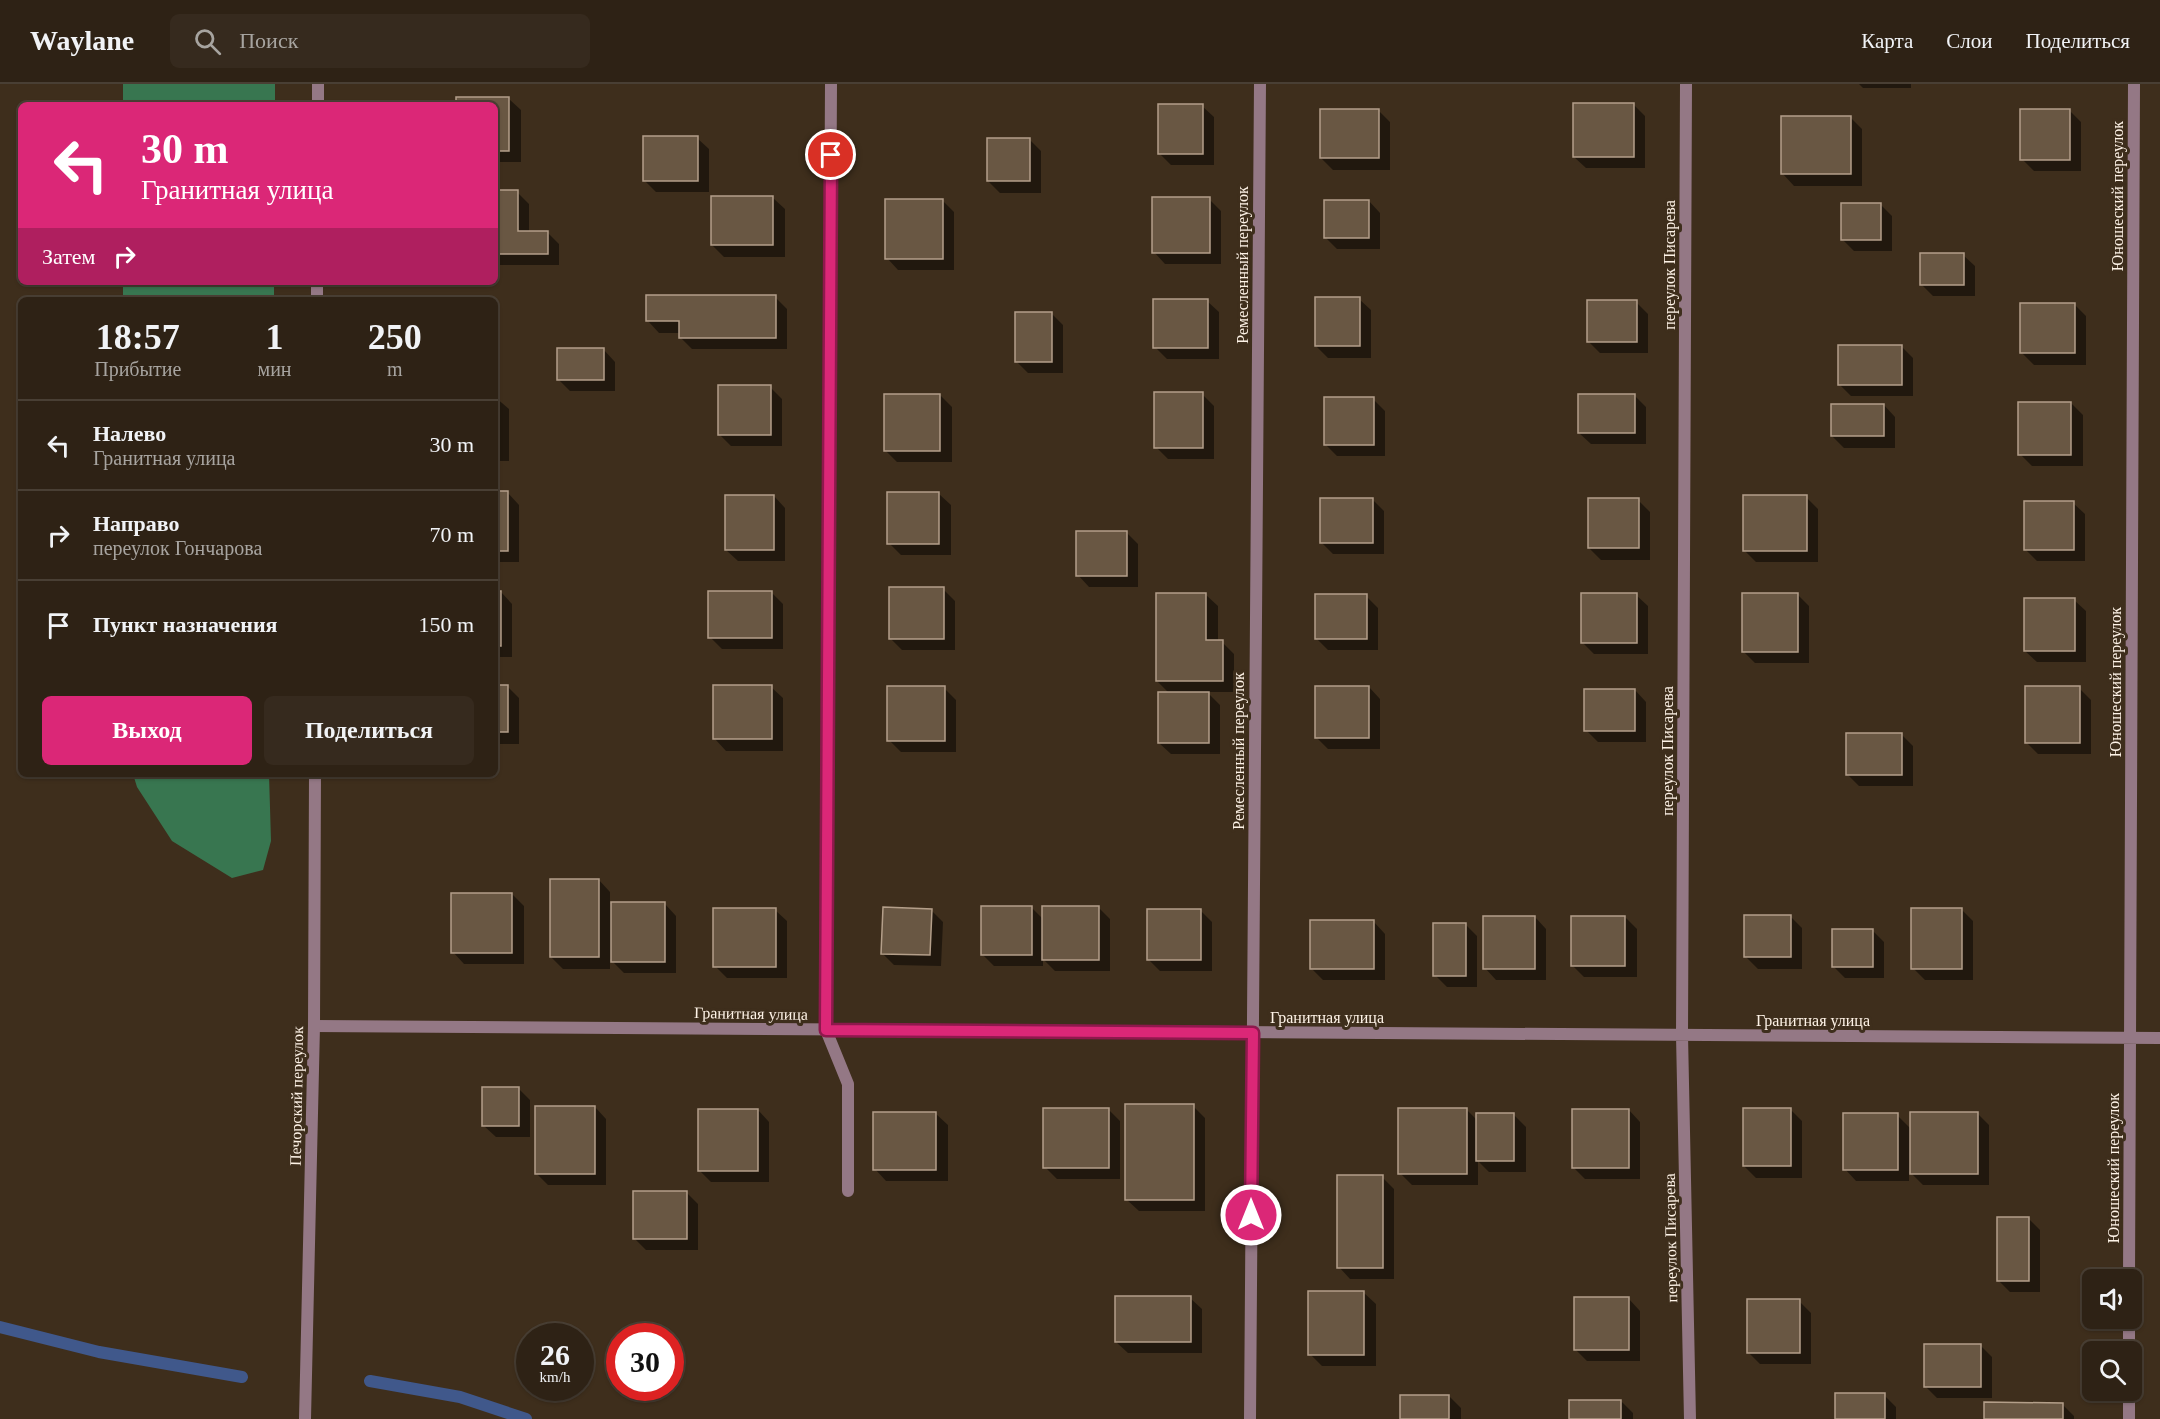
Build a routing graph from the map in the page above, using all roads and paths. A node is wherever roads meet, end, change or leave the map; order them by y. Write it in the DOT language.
graph roads {
  1 [pos="318,84"];
  2 [pos="831,84"];
  3 [pos="1260,84"];
  4 [pos="1686,84"];
  5 [pos="2134,84"];
  6 [pos="318,102"];
  7 [pos="315,777"];
  8 [pos="314,1026"];
  9 [pos="826,1030"];
  10 [pos="1253,1033"];
  11 [pos="1682,1035"];
  12 [pos="2130,1038"];
  13 [pos="2160,1038"];
  14 [pos="848,1191"];
  15 [pos="2129,1269"];
  16 [pos="2129,1401"];
  17 [pos="305,1419"];
  18 [pos="1250,1419"];
  19 [pos="1690,1419"];
  20 [pos="2129,1419"];
  1 -- 6 [label="street"];
  2 -- 9 [label="street"];
  3 -- 10 [label="street, Ремесленный переулок"];
  4 -- 11 [label="street, переулок Писарева"];
  5 -- 12 [label="street, Юношеский переулок"];
  7 -- 8 [label="street, Печорский переулок"];
  8 -- 9 [label="street, Гранитная улица"];
  8 -- 17 [label="street, Печорский переулок"];
  9 -- 10 [label="street, Гранитная улица"];
  9 -- 14 [label="street"];
  10 -- 11 [label="street, Гранитная улица"];
  10 -- 18 [label="street, Ремесленный переулок"];
  11 -- 12 [label="street, Гранитная улица"];
  11 -- 19 [label="street, переулок Писарева"];
  12 -- 13 [label="street, Гранитная улица"];
  12 -- 15 [label="street, Юношеский переулок"];
  16 -- 20 [label="street"];
}
